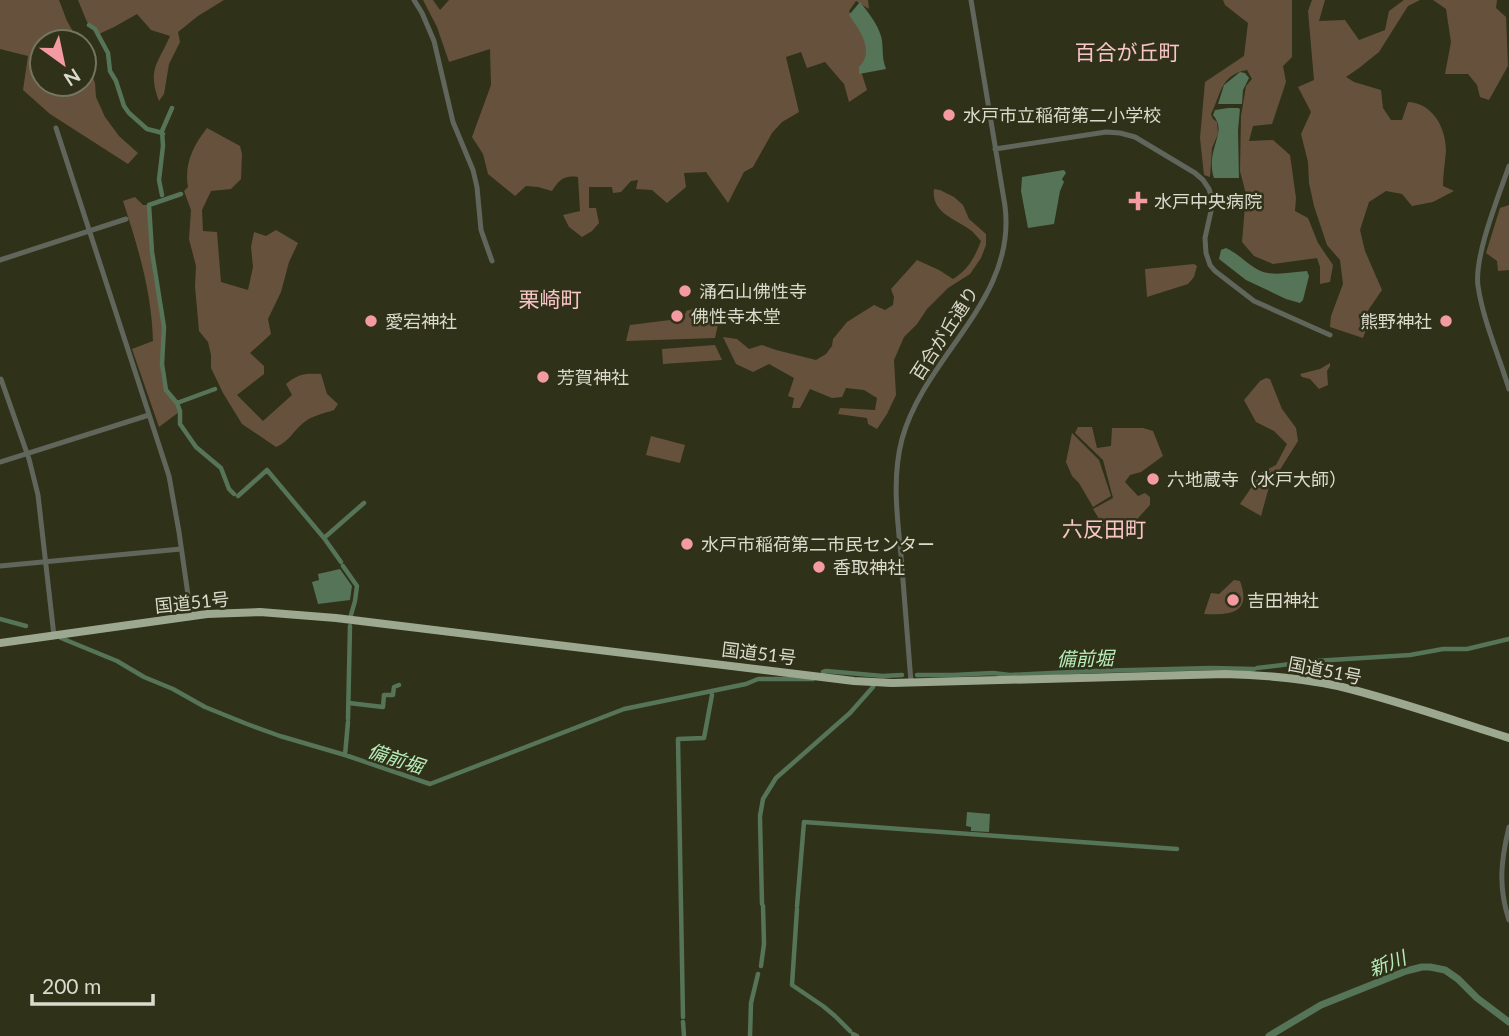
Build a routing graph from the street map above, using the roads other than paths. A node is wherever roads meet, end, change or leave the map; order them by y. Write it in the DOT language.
graph roads {
  1 [pos="414,0"];
  2 [pos="971,0"];
  3 [pos="55,128"];
  4 [pos="996,149"];
  5 [pos="1509,166"];
  6 [pos="126,219"];
  7 [pos="89,231"];
  8 [pos="0,260"];
  9 [pos="492,261"];
  10 [pos="1330,335"];
  11 [pos="1,379"];
  12 [pos="1509,389"];
  13 [pos="149,415"];
  14 [pos="27,454"];
  15 [pos="0,462"];
  16 [pos="181,549"];
  17 [pos="45,561"];
  18 [pos="0,566"];
  19 [pos="191,616"];
  20 [pos="54,636"];
  21 [pos="0,643"];
  22 [pos="911,682"];
  23 [pos="1509,738"];
  24 [pos="1509,827"];
  25 [pos="1509,919"];
  1 -- 9 [label="street"];
  2 -- 4 [label="street, 百合が丘通り"];
  3 -- 7 [label="street"];
  4 -- 10 [label="street"];
  4 -- 22 [label="street, 百合が丘通り"];
  5 -- 12 [label="street"];
  6 -- 7 [label="street"];
  7 -- 8 [label="street"];
  7 -- 13 [label="street"];
  11 -- 14 [label="street"];
  13 -- 14 [label="street"];
  13 -- 16 [label="street"];
  14 -- 15 [label="street"];
  14 -- 17 [label="street"];
  16 -- 17 [label="street"];
  16 -- 19 [label="street"];
  17 -- 18 [label="street"];
  17 -- 20 [label="street"];
  19 -- 20 [label="highway, 国道51号"];
  19 -- 22 [label="highway, 国道51号"];
  20 -- 21 [label="highway, 国道51号"];
  22 -- 23 [label="highway, 国道51号"];
  24 -- 25 [label="street"];
}
